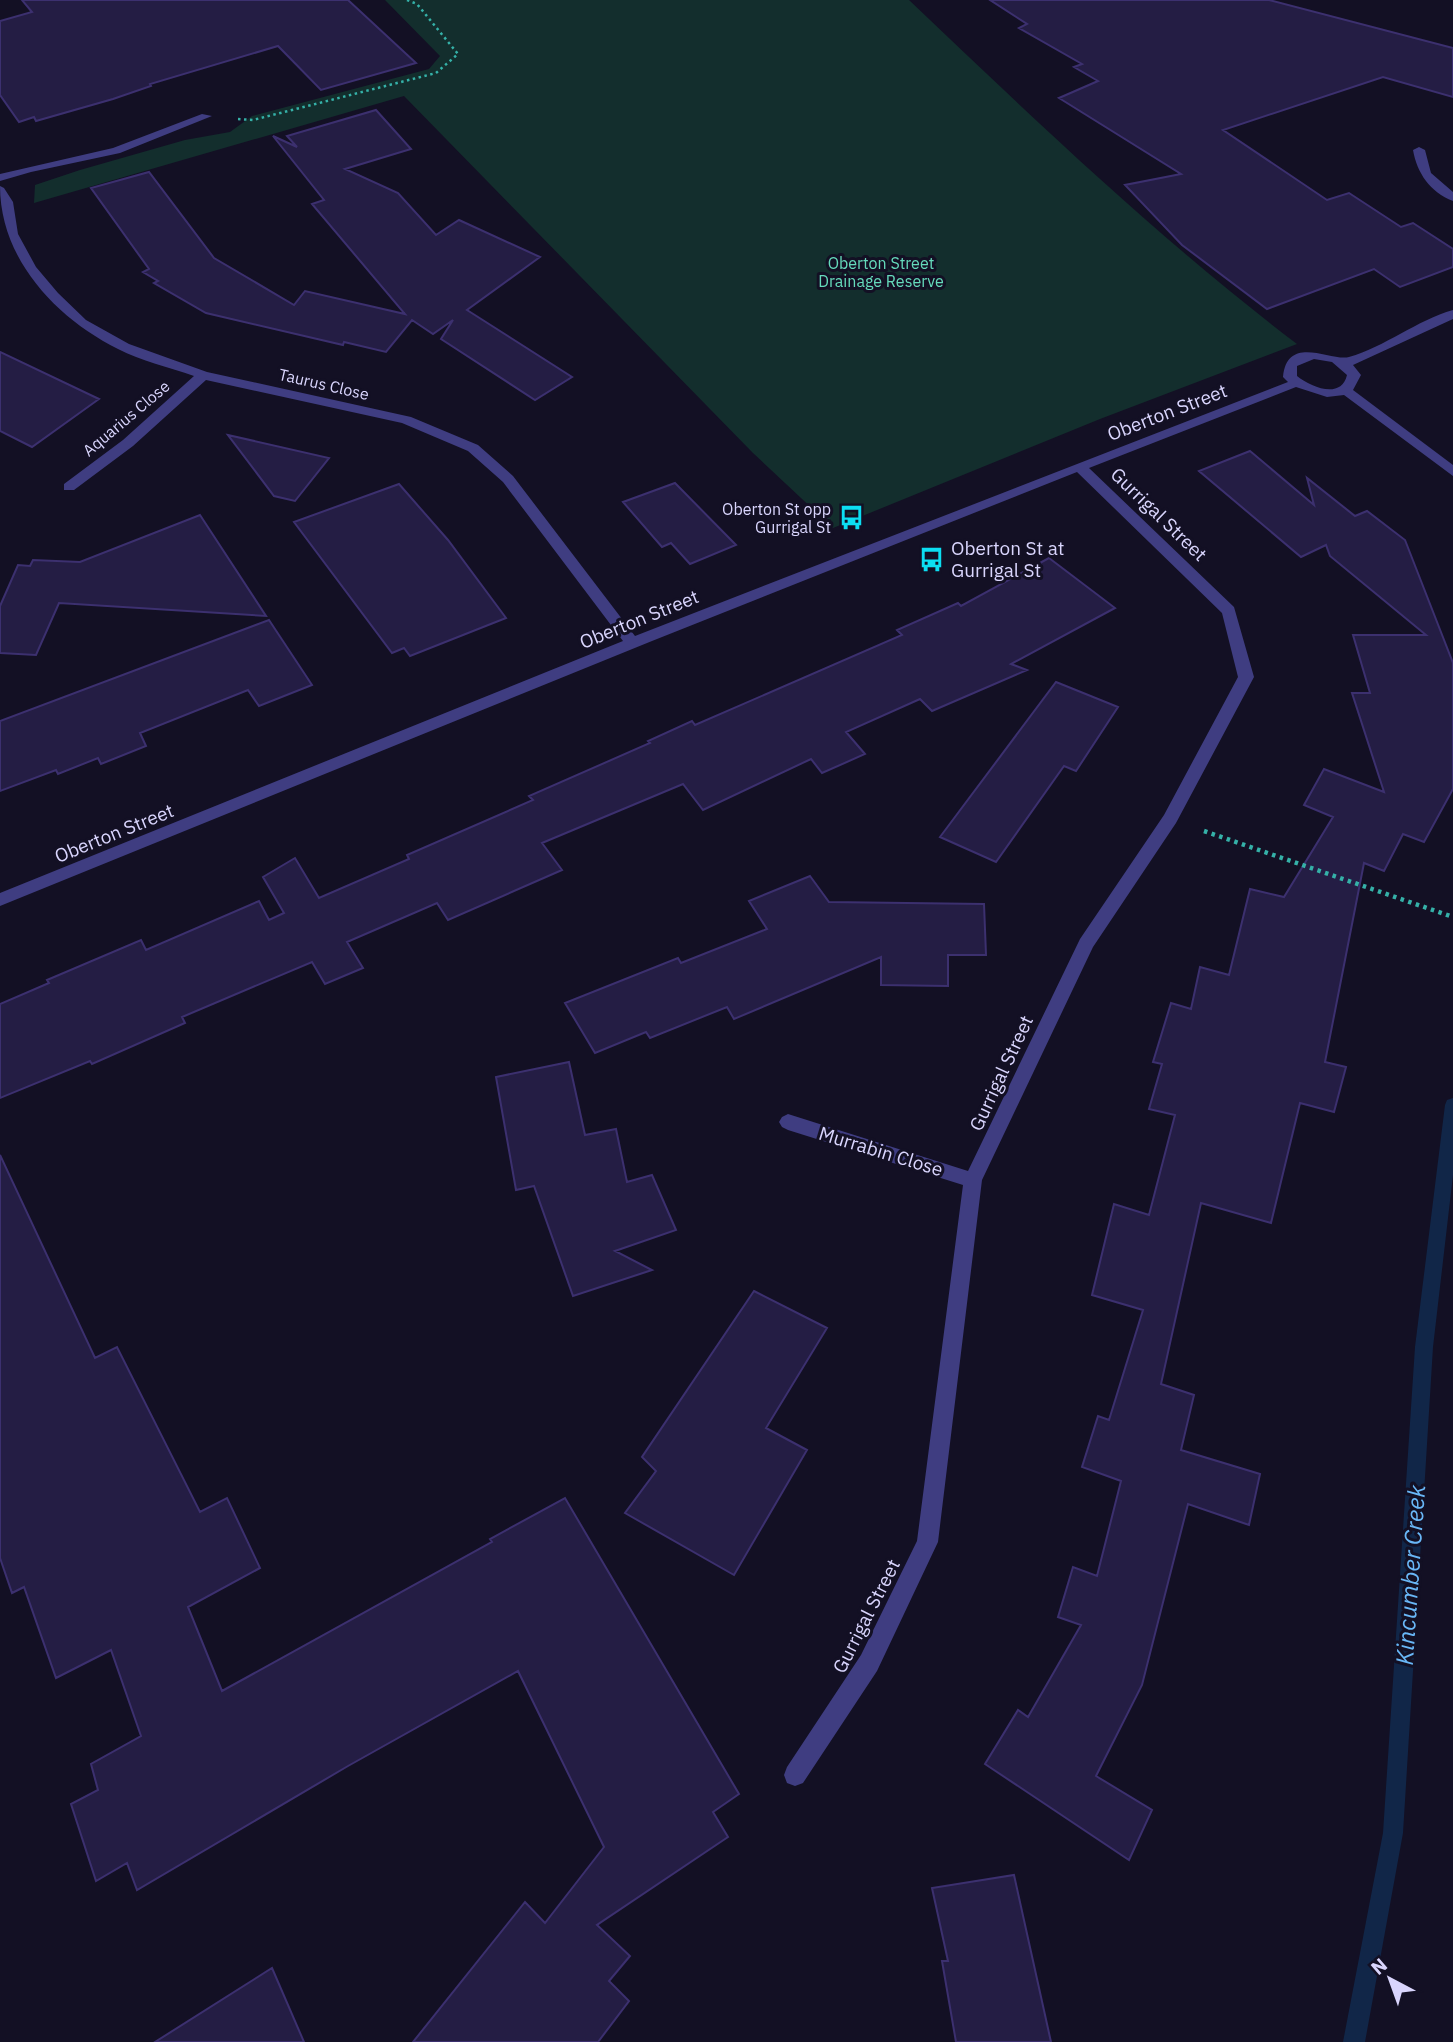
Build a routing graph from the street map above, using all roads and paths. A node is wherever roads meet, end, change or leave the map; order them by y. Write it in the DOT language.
graph roads {
  1 [pos="407,0"];
  2 [pos="206,116"];
  3 [pos="1419,150"];
  4 [pos="0,178"];
  5 [pos="0,190"];
  6 [pos="1453,197"];
  7 [pos="1453,314"];
  8 [pos="1345,364"];
  9 [pos="203,375"];
  10 [pos="1296,383"];
  11 [pos="1345,390"];
  12 [pos="1079,466"];
  13 [pos="1453,472"];
  14 [pos="69,487"];
  15 [pos="632,642"];
  16 [pos="1170,819"];
  17 [pos="0,900"];
  18 [pos="1453,917"];
  19 [pos="788,1122"];
  20 [pos="973,1180"];
  21 [pos="795,1775"];
  1 -- 2 [label="path"];
  2 -- 4 [label="street"];
  3 -- 6 [label="street"];
  5 -- 9 [label="street, Taurus Close"];
  7 -- 8 [label="street"];
  8 -- 10 [label="street"];
  8 -- 11 [label="street"];
  9 -- 14 [label="street, Aquarius Close"];
  9 -- 15 [label="street, Taurus Close"];
  10 -- 11 [label="street"];
  10 -- 12 [label="street, Oberton Street"];
  11 -- 13 [label="street"];
  12 -- 15 [label="street, Oberton Street"];
  12 -- 16 [label="street, Gurrigal Street"];
  15 -- 17 [label="street, Oberton Street"];
  16 -- 18 [label="path"];
  16 -- 20 [label="street, Gurrigal Street"];
  19 -- 20 [label="street, Murrabin Close"];
  20 -- 21 [label="street, Gurrigal Street"];
}
